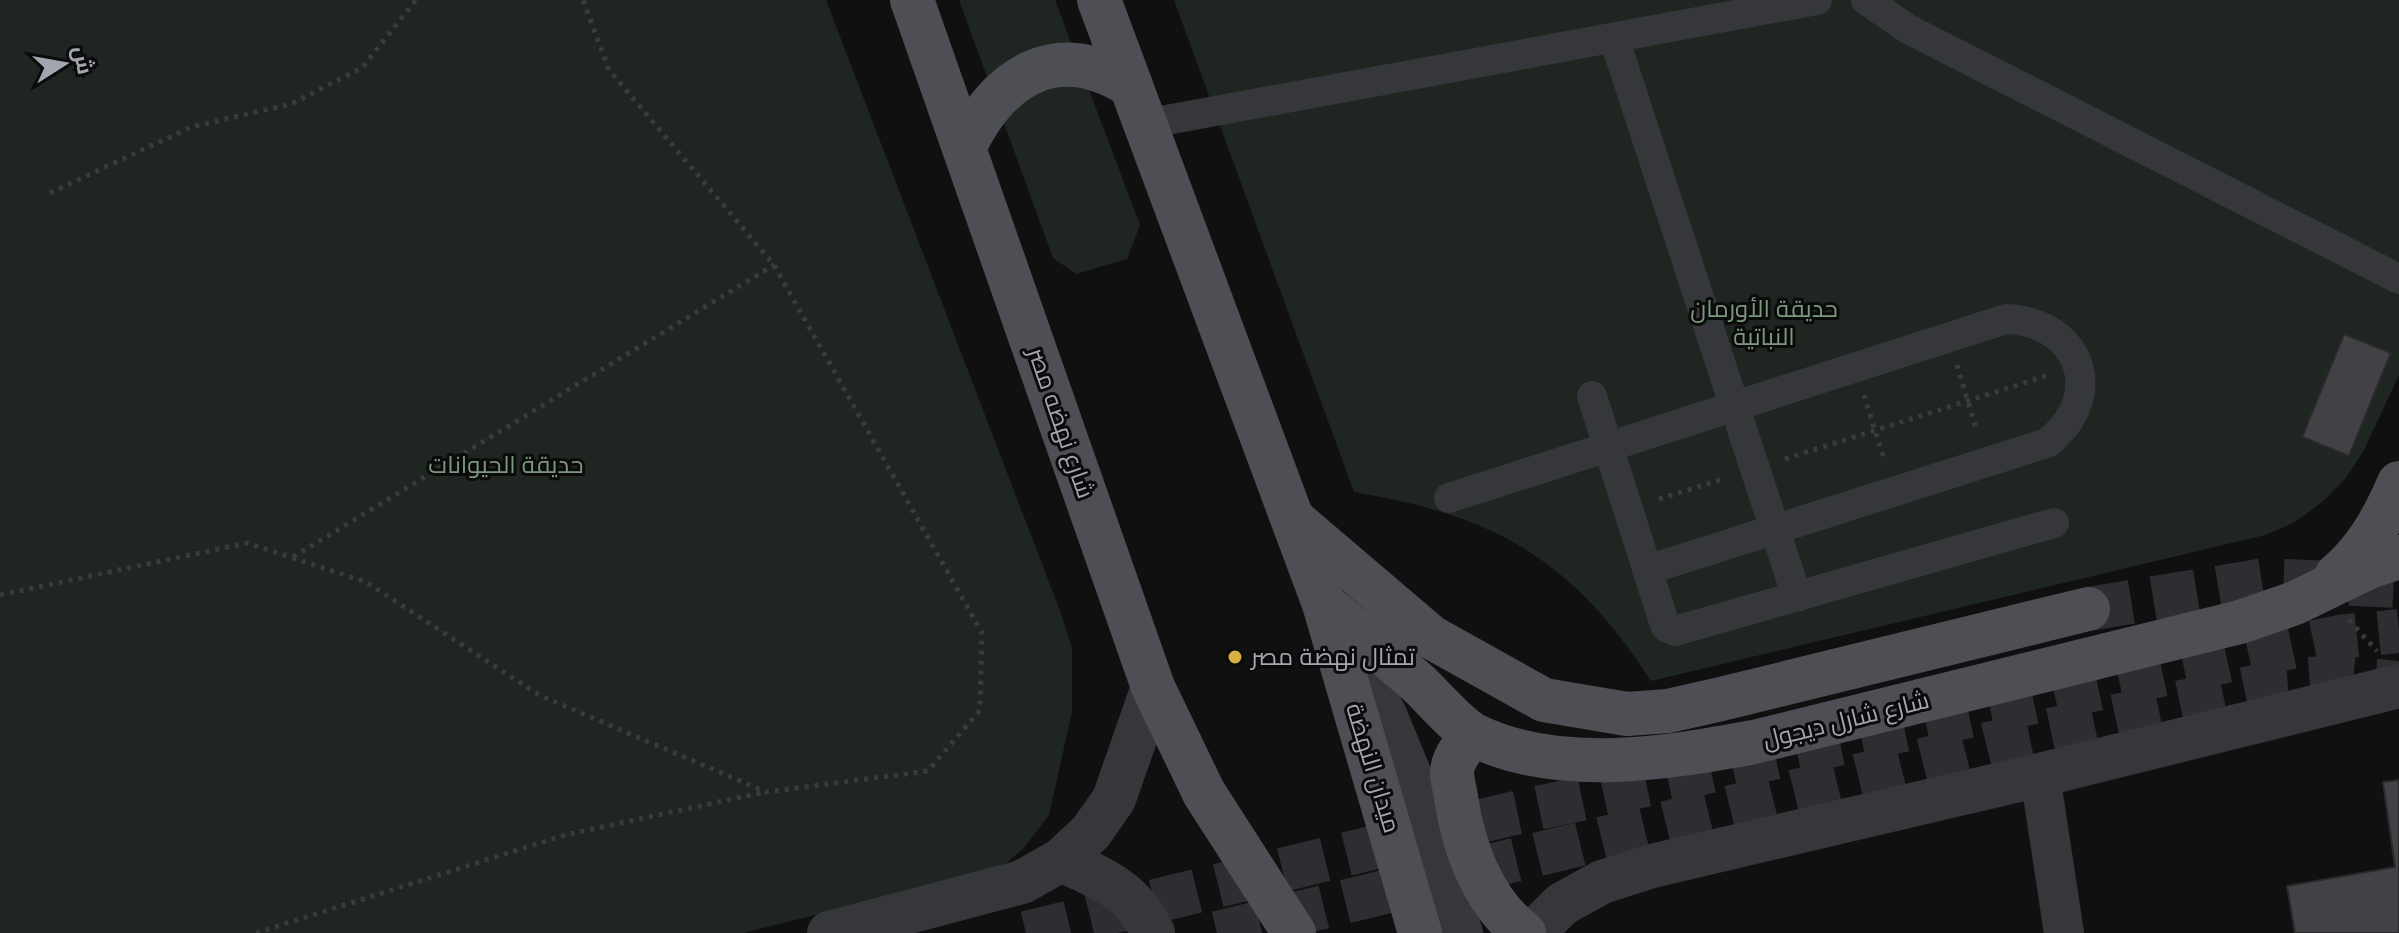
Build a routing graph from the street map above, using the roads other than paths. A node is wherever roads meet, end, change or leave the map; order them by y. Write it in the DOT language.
graph roads {
  1 [pos="912,0"];
  2 [pos="1099,0"];
  3 [pos="1817,0"];
  4 [pos="1866,0"];
  5 [pos="1614,38"];
  6 [pos="1138,105"];
  7 [pos="964,148"];
  8 [pos="2399,279"];
  9 [pos="1592,396"];
  10 [pos="1734,406"];
  11 [pos="1608,447"];
  12 [pos="2399,483"];
  13 [pos="1449,498"];
  14 [pos="1293,518"];
  15 [pos="2054,523"];
  16 [pos="1775,529"];
  17 [pos="2399,557"];
  18 [pos="1647,570"];
  19 [pos="2321,590"];
  20 [pos="1797,597"];
  21 [pos="1324,604"];
  22 [pos="2088,609"];
  23 [pos="2389,670"];
  24 [pos="1153,687"];
  25 [pos="1474,735"];
  26 [pos="2040,775"];
  27 [pos="1061,860"];
  28 [pos="829,933"];
  29 [pos="1153,933"];
  30 [pos="1294,933"];
  31 [pos="1420,933"];
  32 [pos="1461,933"];
  33 [pos="1524,933"];
  34 [pos="1533,933"];
  35 [pos="2064,933"];
  1 -- 7 [label="main road, شارع نهضه مصر"];
  2 -- 6 [label="main road"];
  3 -- 5 [label="street"];
  4 -- 8 [label="street"];
  5 -- 6 [label="street"];
  5 -- 10 [label="street"];
  6 -- 7 [label="main road"];
  6 -- 14 [label="main road"];
  7 -- 24 [label="main road, شارع نهضه مصر"];
  9 -- 11 [label="street"];
  10 -- 11 [label="street"];
  10 -- 16 [label="street"];
  10 -- 16 [label="street"];
  11 -- 13 [label="street"];
  11 -- 18 [label="street"];
  12 -- 19 [label="main road"];
  14 -- 21 [label="main road"];
  14 -- 22 [label="main road"];
  15 -- 20 [label="street"];
  16 -- 18 [label="street"];
  16 -- 20 [label="street"];
  17 -- 19 [label="main road, شارع شارل ديجول"];
  18 -- 20 [label="street"];
  19 -- 25 [label="main road, شارع شارل ديجول"];
  21 -- 25 [label="main road, شارع شارل ديجول"];
  21 -- 31 [label="main road, ميدان النهضة"];
  21 -- 32 [label="street"];
  23 -- 26 [label="street"];
  24 -- 27 [label="street"];
  24 -- 30 [label="main road, شارع نهضه مصر"];
  25 -- 33 [label="main road"];
  26 -- 34 [label="street"];
  26 -- 35 [label="street"];
  27 -- 28 [label="street"];
  27 -- 29 [label="street"];
}
